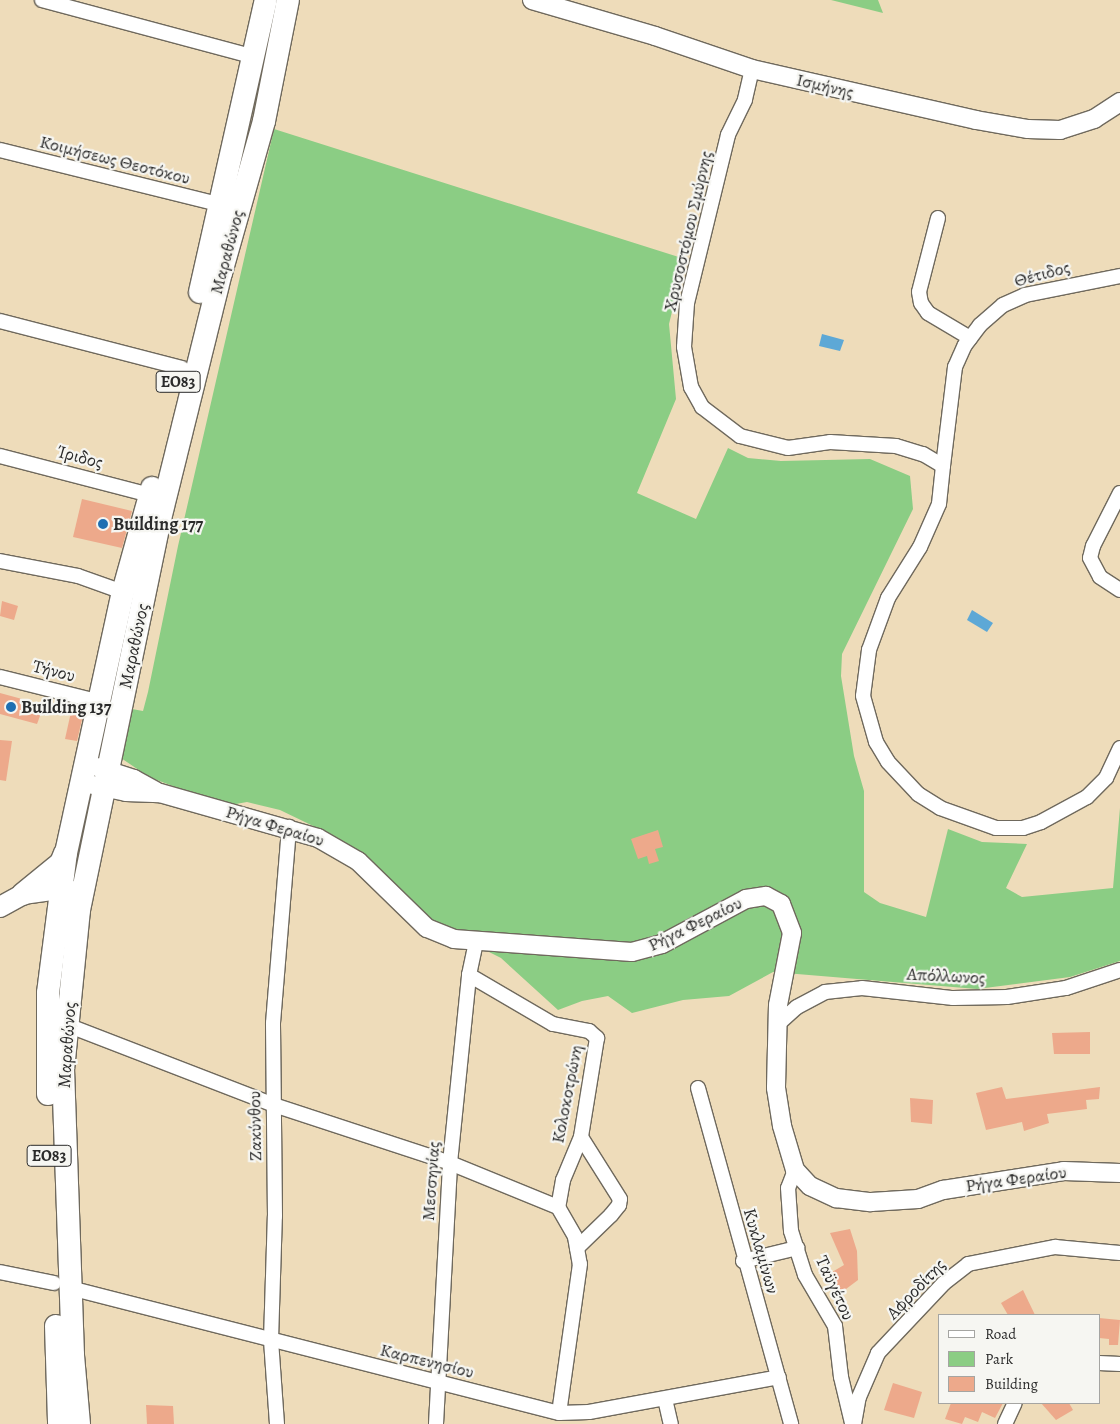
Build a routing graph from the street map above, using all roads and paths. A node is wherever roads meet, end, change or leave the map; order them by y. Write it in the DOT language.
graph roads {
  1 [pos="42,0"];
  2 [pos="266,0"];
  3 [pos="288,0"];
  4 [pos="532,0"];
  5 [pos="255,57"];
  6 [pos="752,70"];
  7 [pos="1120,102"];
  8 [pos="0,150"];
  9 [pos="222,205"];
  10 [pos="938,218"];
  11 [pos="1120,276"];
  12 [pos="0,321"];
  13 [pos="970,338"];
  14 [pos="182,368"];
  15 [pos="0,456"];
  16 [pos="943,466"];
  17 [pos="1120,493"];
  18 [pos="150,495"];
  19 [pos="0,561"];
  20 [pos="1120,590"];
  21 [pos="123,592"];
  22 [pos="0,677"];
  23 [pos="100,702"];
  24 [pos="1120,748"];
  25 [pos="95,776"];
  26 [pos="288,827"];
  27 [pos="66,852"];
  28 [pos="60,889"];
  29 [pos="82,892"];
  30 [pos="23,894"];
  31 [pos="0,906"];
  32 [pos="476,941"];
  33 [pos="1120,970"];
  34 [pos="469,975"];
  35 [pos="778,1024"];
  36 [pos="66,1025"];
  37 [pos="698,1088"];
  38 [pos="274,1105"];
  39 [pos="581,1137"];
  40 [pos="450,1163"];
  41 [pos="795,1170"];
  42 [pos="1120,1173"];
  43 [pos="558,1207"];
  44 [pos="577,1248"];
  45 [pos="797,1248"];
  46 [pos="1120,1253"];
  47 [pos="744,1261"];
  48 [pos="0,1272"];
  49 [pos="62,1285"];
  50 [pos="271,1340"];
  51 [pos="1100,1363"];
  52 [pos="1120,1364"];
  53 [pos="779,1377"];
  54 [pos="439,1384"];
  55 [pos="665,1400"];
  56 [pos="1015,1404"];
  57 [pos="563,1417"];
  58 [pos="59,1424"];
  59 [pos="79,1424"];
  60 [pos="277,1424"];
  61 [pos="436,1424"];
  62 [pos="671,1424"];
  63 [pos="791,1424"];
  64 [pos="853,1424"];
  65 [pos="1005,1424"];
  1 -- 5 [label="street"];
  2 -- 5 [label="main road, Μαραθώνος / ΕΟ83"];
  3 -- 25 [label="main road, Μαραθώνος / ΕΟ83"];
  4 -- 6 [label="street, Ισμήνης"];
  5 -- 9 [label="main road, Μαραθώνος / ΕΟ83"];
  6 -- 7 [label="street, Ισμήνης"];
  6 -- 16 [label="street, Χρυσοστόμου Σμύρνης"];
  8 -- 9 [label="street, Κοιμήσεως Θεοτόκου"];
  9 -- 14 [label="main road, Μαραθώνος / ΕΟ83"];
  10 -- 13 [label="street"];
  11 -- 13 [label="street, Θέτιδος"];
  12 -- 14 [label="street"];
  13 -- 16 [label="street, Θέτιδος"];
  14 -- 18 [label="main road, Μαραθώνος / ΕΟ83"];
  15 -- 18 [label="street, Ίριδος"];
  16 -- 24 [label="street"];
  17 -- 20 [label="street"];
  18 -- 21 [label="main road, Μαραθώνος / ΕΟ83"];
  19 -- 21 [label="street"];
  21 -- 23 [label="main road, Μαραθώνος / ΕΟ83"];
  22 -- 23 [label="street, Τήνου"];
  23 -- 25 [label="main road, Μαραθώνος / ΕΟ83"];
  25 -- 26 [label="street, Ρήγα Φεραίου"];
  25 -- 27 [label="main road, Μαραθώνος / ΕΟ83"];
  25 -- 29 [label="main road, Μαραθώνος / ΕΟ83"];
  26 -- 32 [label="street, Ρήγα Φεραίου"];
  26 -- 38 [label="street, Ζακύνθου"];
  27 -- 28 [label="main road, Μαραθώνος / ΕΟ83"];
  27 -- 30 [label="main road"];
  28 -- 29 [label="main road"];
  28 -- 30 [label="main road"];
  28 -- 49 [label="main road, Μαραθώνος / ΕΟ83"];
  29 -- 36 [label="main road, Μαραθώνος / ΕΟ83"];
  30 -- 31 [label="main road"];
  32 -- 34 [label="street, Μεσσηνίας"];
  32 -- 35 [label="street, Ρήγα Φεραίου"];
  33 -- 35 [label="street, Απόλλωνος"];
  34 -- 39 [label="street, Κολοκοτρώνη"];
  34 -- 40 [label="street, Μεσσηνίας"];
  35 -- 41 [label="street, Ρήγα Φεραίου"];
  36 -- 38 [label="street"];
  36 -- 49 [label="main road, Μαραθώνος / ΕΟ83"];
  37 -- 47 [label="street, Κυκλαμίνων"];
  38 -- 40 [label="street"];
  38 -- 50 [label="street, Ζακύνθου"];
  39 -- 43 [label="street, Κολοκοτρώνη"];
  39 -- 44 [label="street"];
  40 -- 43 [label="street"];
  40 -- 54 [label="street, Μεσσηνίας"];
  41 -- 42 [label="street, Ρήγα Φεραίου"];
  41 -- 45 [label="street, Ταϋγέτου"];
  43 -- 44 [label="street"];
  44 -- 57 [label="street"];
  45 -- 47 [label="street"];
  45 -- 64 [label="street, Ταϋγέτου"];
  46 -- 64 [label="street, Αφροδίτης"];
  47 -- 53 [label="street, Κυκλαμίνων"];
  48 -- 49 [label="street, Καρπενησίου"];
  49 -- 50 [label="street, Καρπενησίου"];
  49 -- 58 [label="main road, Μαραθώνος / ΕΟ83"];
  49 -- 59 [label="main road, Μαραθώνος / ΕΟ83"];
  50 -- 54 [label="street, Καρπενησίου"];
  50 -- 60 [label="street, Ζακύνθου"];
  51 -- 52 [label="street"];
  53 -- 55 [label="street, Καρπενησίου"];
  53 -- 63 [label="street, Κυκλαμίνων"];
  54 -- 57 [label="street, Καρπενησίου"];
  54 -- 61 [label="street, Μεσσηνίας"];
  55 -- 57 [label="street, Καρπενησίου"];
  55 -- 62 [label="street"];
  56 -- 65 [label="street"];
}
